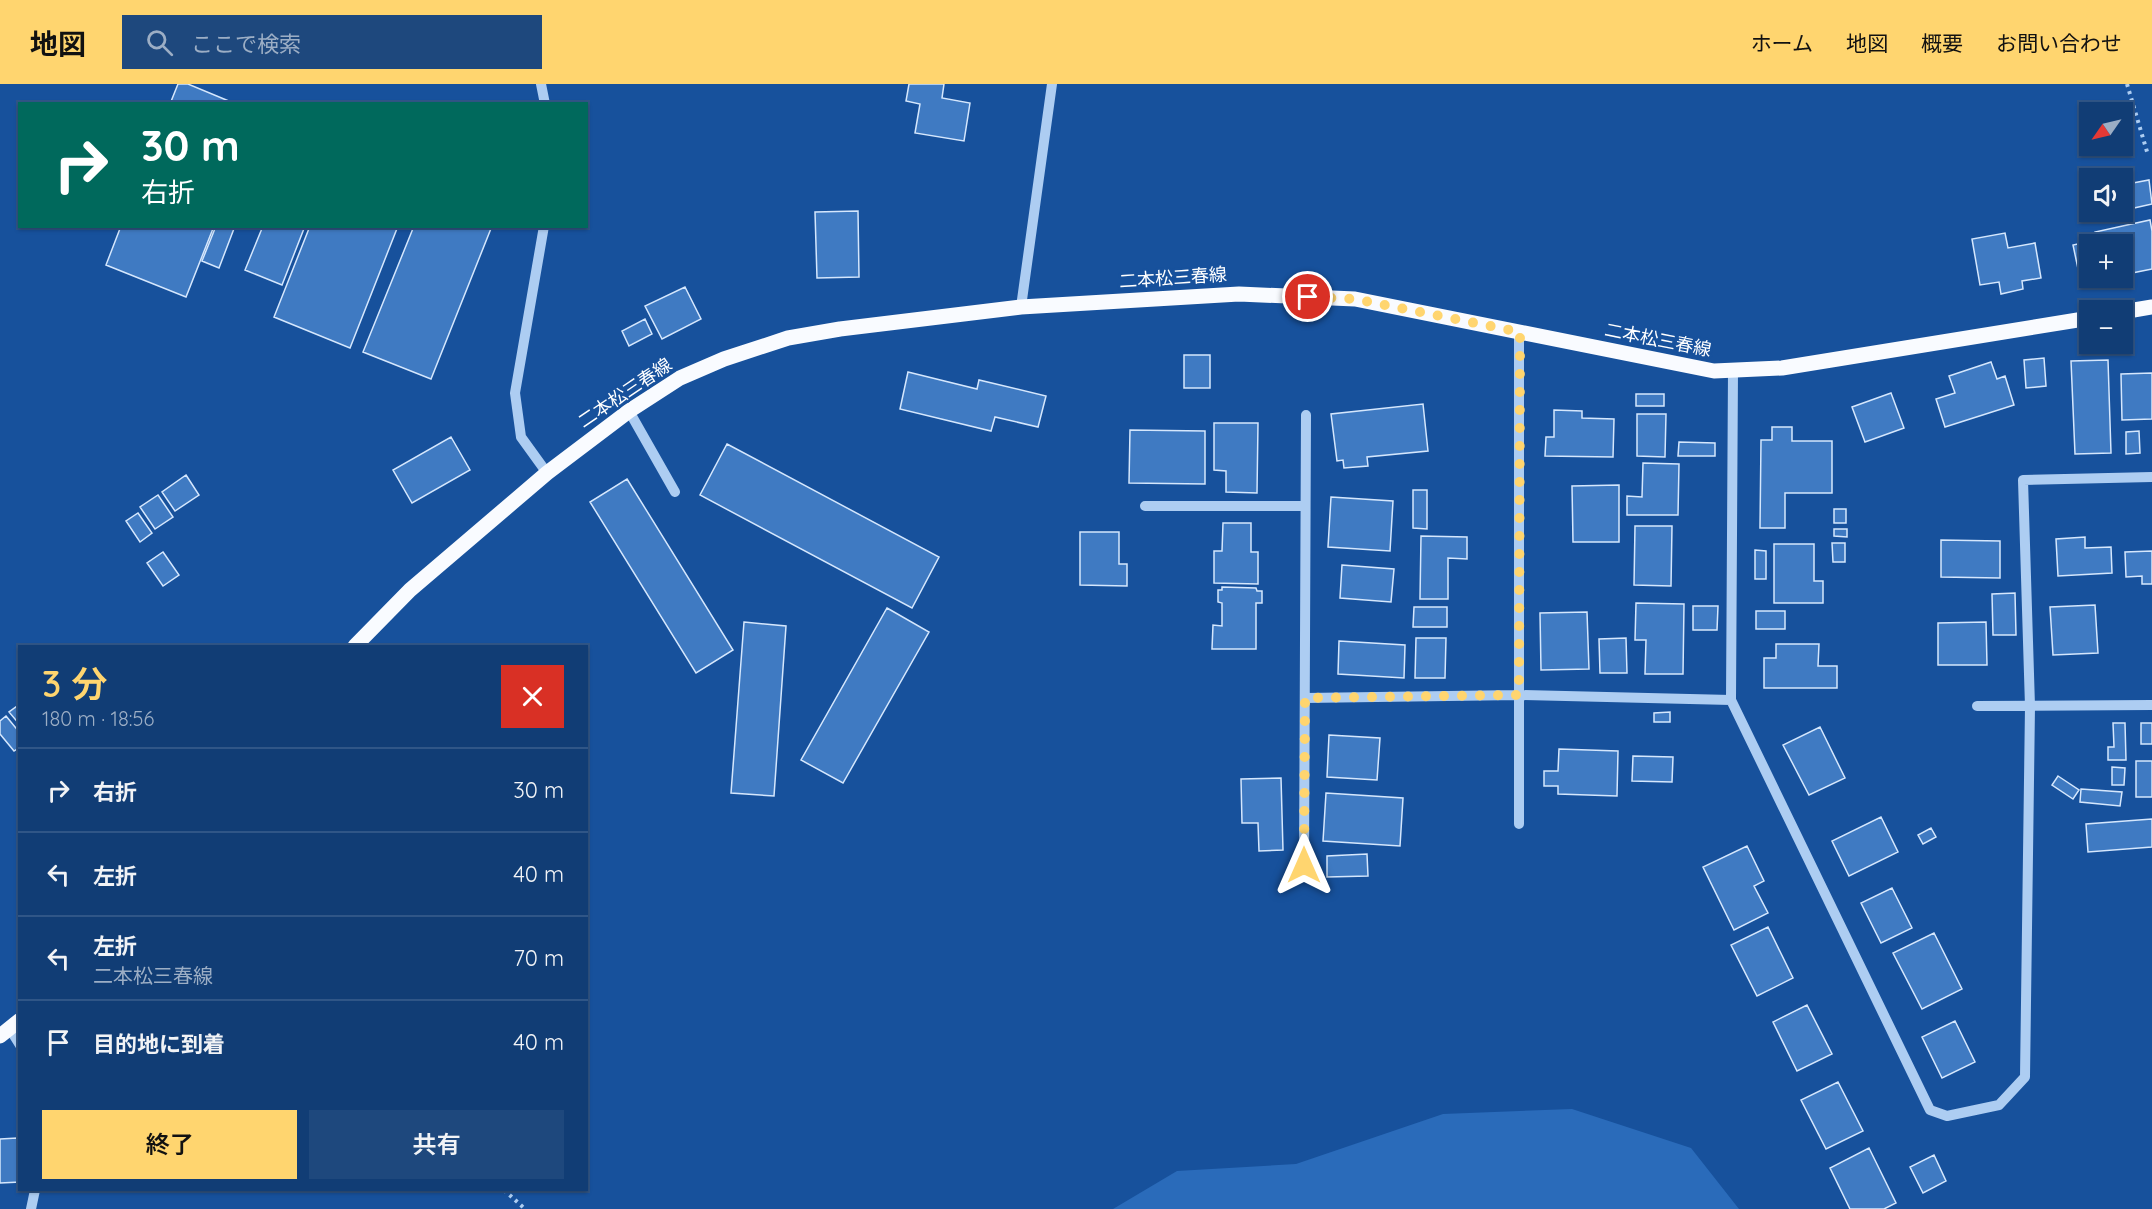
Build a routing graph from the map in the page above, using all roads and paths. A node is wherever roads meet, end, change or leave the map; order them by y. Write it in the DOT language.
graph roads {
  1 [pos="541,84"];
  2 [pos="1052,84"];
  3 [pos="2127,84"];
  4 [pos="545,102"];
  5 [pos="2148,155"];
  6 [pos="544,228"];
  7 [pos="1022,307"];
  8 [pos="2152,307"];
  9 [pos="2133,310"];
  10 [pos="2079,320"];
  11 [pos="1520,332"];
  12 [pos="1733,370"];
  13 [pos="629,411"];
  14 [pos="1306,415"];
  15 [pos="547,473"];
  16 [pos="2152,477"];
  17 [pos="675,492"];
  18 [pos="1145,506"];
  19 [pos="1305,506"];
  20 [pos="356,645"];
  21 [pos="1519,695"];
  22 [pos="1305,698"];
  23 [pos="1731,700"];
  24 [pos="2152,705"];
  25 [pos="1977,706"];
  26 [pos="2030,706"];
  27 [pos="1519,825"];
  28 [pos="1304,865"];
  29 [pos="10,1029"];
  30 [pos="18,1042"];
  31 [pos="35,1191"];
  32 [pos="505,1191"];
  33 [pos="31,1209"];
  34 [pos="525,1209"];
  1 -- 4 [label="street"];
  2 -- 7 [label="street"];
  3 -- 5 [label="path"];
  6 -- 15 [label="street"];
  7 -- 11 [label="main road, 二本松三春線"];
  7 -- 13 [label="main road, 二本松三春線"];
  8 -- 9 [label="main road"];
  10 -- 12 [label="main road, 二本松三春線"];
  11 -- 12 [label="main road, 二本松三春線"];
  11 -- 21 [label="street"];
  12 -- 23 [label="street"];
  13 -- 15 [label="main road, 二本松三春線"];
  13 -- 17 [label="street"];
  14 -- 19 [label="street"];
  15 -- 20 [label="main road, 二本松三春線"];
  16 -- 26 [label="street"];
  18 -- 19 [label="street"];
  19 -- 22 [label="street"];
  21 -- 22 [label="street"];
  21 -- 23 [label="street"];
  21 -- 27 [label="street"];
  22 -- 28 [label="street"];
  23 -- 26 [label="street"];
  24 -- 26 [label="street"];
  25 -- 26 [label="street"];
  29 -- 30 [label="street"];
  31 -- 33 [label="street"];
  32 -- 34 [label="path"];
}
